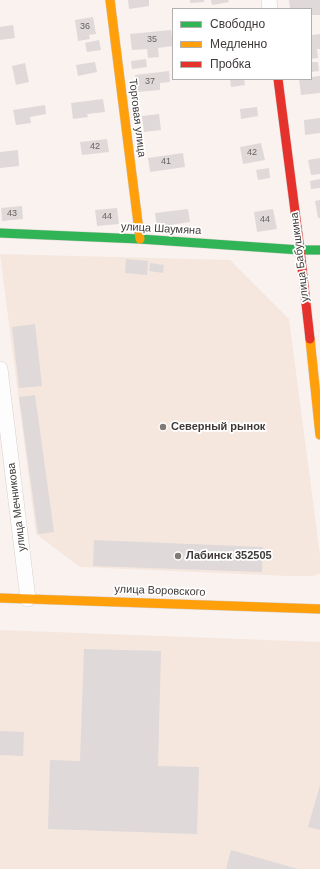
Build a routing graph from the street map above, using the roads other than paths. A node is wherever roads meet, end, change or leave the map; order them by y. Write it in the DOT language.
graph roads {
  1 [pos="110,0"];
  2 [pos="278,80"];
  3 [pos="0,233"];
  4 [pos="140,239"];
  5 [pos="300,250"];
  6 [pos="320,250"];
  7 [pos="0,369"];
  8 [pos="320,435"];
  9 [pos="0,598"];
  10 [pos="28,599"];
  11 [pos="320,609"];
  1 -- 4 [label="street, Торговая улица"];
  2 -- 5 [label="street, улица Бабушкина"];
  3 -- 4 [label="street, улица Шаумяна"];
  4 -- 5 [label="street, улица Шаумяна"];
  5 -- 6 [label="street, улица Шаумяна"];
  5 -- 8 [label="street, улица Бабушкина"];
  7 -- 10 [label="street, улица Мечникова"];
  9 -- 10 [label="street, улица Воровского"];
  10 -- 11 [label="street, улица Воровского"];
}
